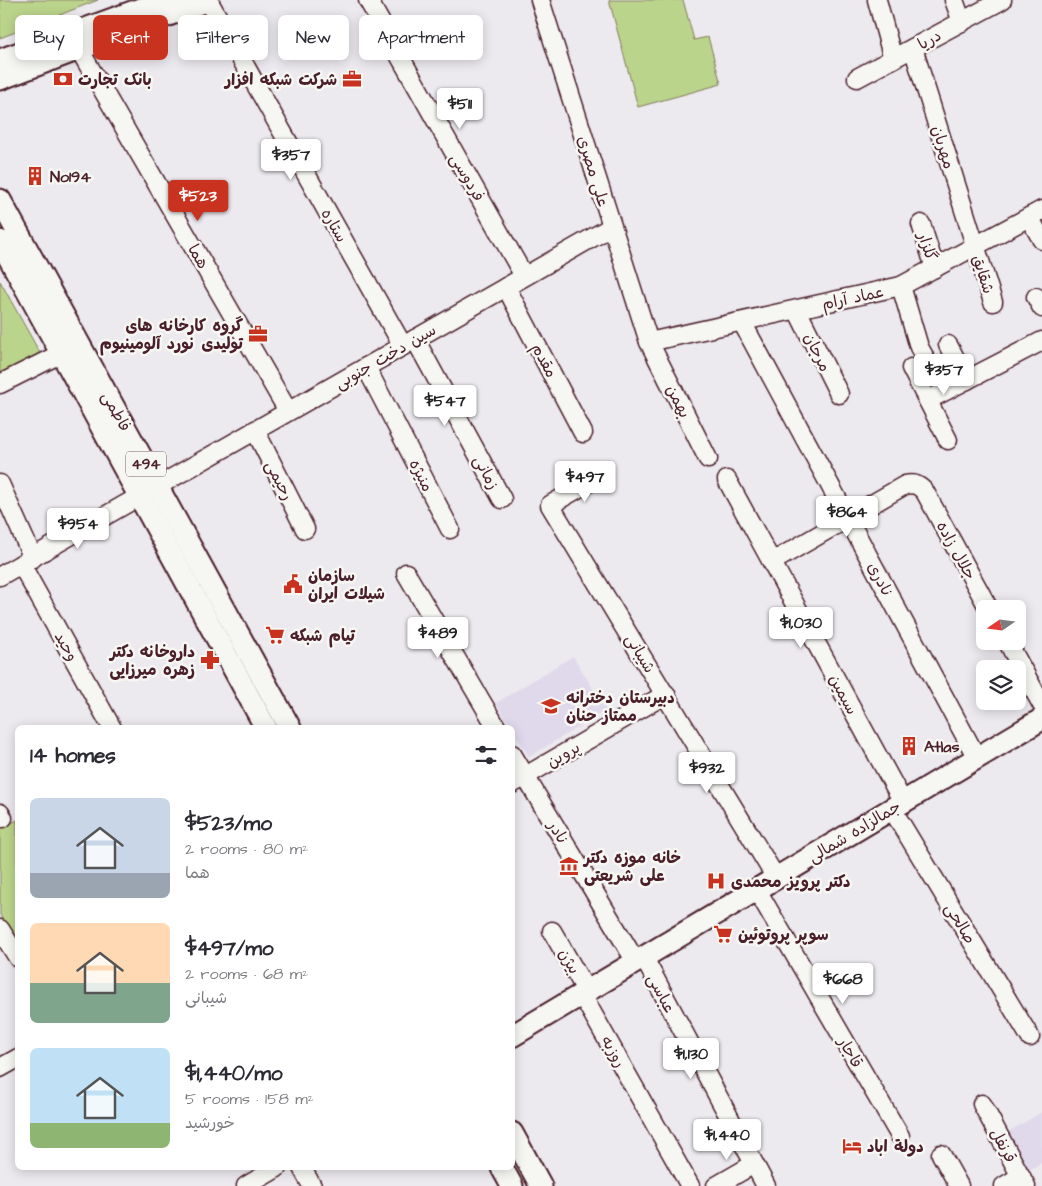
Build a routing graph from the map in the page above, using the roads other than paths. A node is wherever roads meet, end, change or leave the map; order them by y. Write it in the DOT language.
graph roads {
  1 [pos="165,0"];
  2 [pos="208,0"];
  3 [pos="368,0"];
  4 [pos="540,0"];
  5 [pos="877,0"];
  6 [pos="954,0"];
  7 [pos="1002,0"];
  8 [pos="962,22"];
  9 [pos="83,37"];
  10 [pos="83,39"];
  11 [pos="913,48"];
  12 [pos="83,55"];
  13 [pos="15,59"];
  14 [pos="893,59"];
  15 [pos="0,64"];
  16 [pos="857,78"];
  17 [pos="0,200"];
  18 [pos="1036,214"];
  19 [pos="921,224"];
  20 [pos="611,227"];
  21 [pos="1042,240"];
  22 [pos="0,241"];
  23 [pos="976,247"];
  24 [pos="935,268"];
  25 [pos="524,276"];
  26 [pos="901,286"];
  27 [pos="506,287"];
  28 [pos="992,302"];
  29 [pos="797,310"];
  30 [pos="742,322"];
  31 [pos="1042,341"];
  32 [pos="409,342"];
  33 [pos="649,342"];
  34 [pos="948,345"];
  35 [pos="62,353"];
  36 [pos="366,367"];
  37 [pos="967,380"];
  38 [pos="0,384"];
  39 [pos="839,394"];
  40 [pos="928,400"];
  41 [pos="288,411"];
  42 [pos="255,430"];
  43 [pos="583,433"];
  44 [pos="948,440"];
  45 [pos="708,459"];
  46 [pos="603,474"];
  47 [pos="727,480"];
  48 [pos="0,484"];
  49 [pos="149,490"];
  50 [pos="502,499"];
  51 [pos="848,518"];
  52 [pos="305,529"];
  53 [pos="450,530"];
  54 [pos="27,561"];
  55 [pos="772,562"];
  56 [pos="406,573"];
  57 [pos="0,576"];
  58 [pos="984,600"];
  59 [pos="1012,650"];
  60 [pos="666,694"];
  61 [pos="1042,705"];
  62 [pos="110,725"];
  63 [pos="265,725"];
  64 [pos="288,725"];
  65 [pos="495,725"];
  66 [pos="1038,725"];
  67 [pos="977,758"];
  68 [pos="515,765"];
  69 [pos="519,780"];
  70 [pos="897,806"];
  71 [pos="776,878"];
  72 [pos="757,890"];
  73 [pos="0,929"];
  74 [pos="552,931"];
  75 [pos="15,953"];
  76 [pos="640,960"];
  77 [pos="585,993"];
  78 [pos="515,1034"];
  79 [pos="1030,1037"];
  80 [pos="15,1060"];
  81 [pos="0,1068"];
  82 [pos="982,1104"];
  83 [pos="900,1136"];
  84 [pos="515,1138"];
  85 [pos="941,1154"];
  86 [pos="754,1164"];
  87 [pos="274,1170"];
  88 [pos="303,1170"];
  89 [pos="503,1170"];
  90 [pos="1024,1181"];
  91 [pos="246,1186"];
  92 [pos="312,1186"];
  93 [pos="512,1186"];
  94 [pos="541,1186"];
  95 [pos="690,1186"];
  96 [pos="716,1186"];
  97 [pos="766,1186"];
  98 [pos="959,1186"];
  99 [pos="1004,1186"];
  1 -- 9 [label="main road"];
  2 -- 10 [label="main road"];
  2 -- 32 [label="street, ستاره"];
  3 -- 25 [label="street, فردوسی"];
  4 -- 20 [label="street, علی مصری"];
  5 -- 14 [label="street"];
  6 -- 8 [label="street"];
  7 -- 8 [label="street, دریا"];
  8 -- 11 [label="street, دریا"];
  11 -- 14 [label="street, دریا"];
  11 -- 23 [label="street, مهربان"];
  12 -- 41 [label="street, هما"];
  13 -- 15 [label="main road"];
  14 -- 16 [label="street, دریا"];
  17 -- 49 [label="main road, فاطمی / 494"];
  18 -- 21 [label="street"];
  18 -- 23 [label="street, عماد آرام"];
  19 -- 24 [label="street, گلزار"];
  20 -- 25 [label="street, سین دخت جنوبی"];
  20 -- 33 [label="street, علی مصری"];
  22 -- 35 [label="main road, فاطمی / 494"];
  23 -- 24 [label="street, عماد آرام"];
  23 -- 28 [label="street, شقایق"];
  24 -- 26 [label="street, عماد آرام"];
  25 -- 27 [label="street, سین دخت جنوبی"];
  26 -- 29 [label="street, عماد آرام"];
  26 -- 40 [label="street"];
  27 -- 32 [label="street, سین دخت جنوبی"];
  27 -- 43 [label="street, مقدم"];
  29 -- 30 [label="street, عماد آرام"];
  29 -- 39 [label="street, مرجان"];
  30 -- 33 [label="street, عماد آرام"];
  30 -- 51 [label="street, نادری"];
  31 -- 37 [label="street"];
  32 -- 36 [label="street, سین دخت جنوبی"];
  32 -- 50 [label="street, زمانی"];
  33 -- 45 [label="street, بهمن"];
  34 -- 37 [label="street"];
  35 -- 38 [label="street"];
  35 -- 49 [label="main road, فاطمی / 494"];
  36 -- 41 [label="street, سین دخت جنوبی"];
  36 -- 53 [label="street, منیژه"];
  37 -- 40 [label="street"];
  40 -- 44 [label="street"];
  41 -- 42 [label="street, سین دخت جنوبی"];
  42 -- 49 [label="street, سین دخت جنوبی"];
  42 -- 52 [label="street, رحیمی"];
  46 -- 60 [label="street, شیبانی"];
  47 -- 55 [label="street, سیمین"];
  48 -- 54 [label="street, وحید"];
  49 -- 54 [label="street, سین دخت جنوبی"];
  49 -- 63 [label="main road, فاطمی / 494"];
  49 -- 64 [label="main road, فاطمی / 494"];
  51 -- 55 [label="street"];
  51 -- 58 [label="street, جلال زاده"];
  51 -- 67 [label="street, نادری"];
  54 -- 57 [label="street, سین دخت جنوبی"];
  54 -- 62 [label="street, وحید"];
  55 -- 70 [label="street, سیمین"];
  56 -- 65 [label="street"];
  59 -- 61 [label="street"];
  60 -- 69 [label="street, پروین"];
  60 -- 71 [label="street, شیبانی"];
  66 -- 67 [label="main road, جمالزاده شمالی"];
  67 -- 70 [label="main road, جمالزاده شمالی"];
  68 -- 69 [label="street, نادر"];
  69 -- 76 [label="street, نادر"];
  70 -- 71 [label="main road, جمالزاده شمالی"];
  70 -- 79 [label="street, صالحی"];
  71 -- 72 [label="main road, جمالزاده شمالی"];
  72 -- 76 [label="main road, جمالزاده شمالی"];
  72 -- 83 [label="street, قاجار"];
  73 -- 75 [label="street"];
  74 -- 77 [label="street, بیژن"];
  76 -- 77 [label="main road, جمالزاده شمالی"];
  76 -- 86 [label="street, عباسی"];
  77 -- 78 [label="main road, جمالزاده شمالی"];
  77 -- 95 [label="street, روزبه"];
  80 -- 81 [label="street"];
  82 -- 90 [label="street, قرنفل"];
  84 -- 94 [label="main road"];
  85 -- 98 [label="street"];
  86 -- 96 [label="street"];
  86 -- 97 [label="street, عباسی"];
  87 -- 91 [label="street"];
  88 -- 92 [label="street"];
  89 -- 93 [label="main road"];
  90 -- 99 [label="street"];
}
